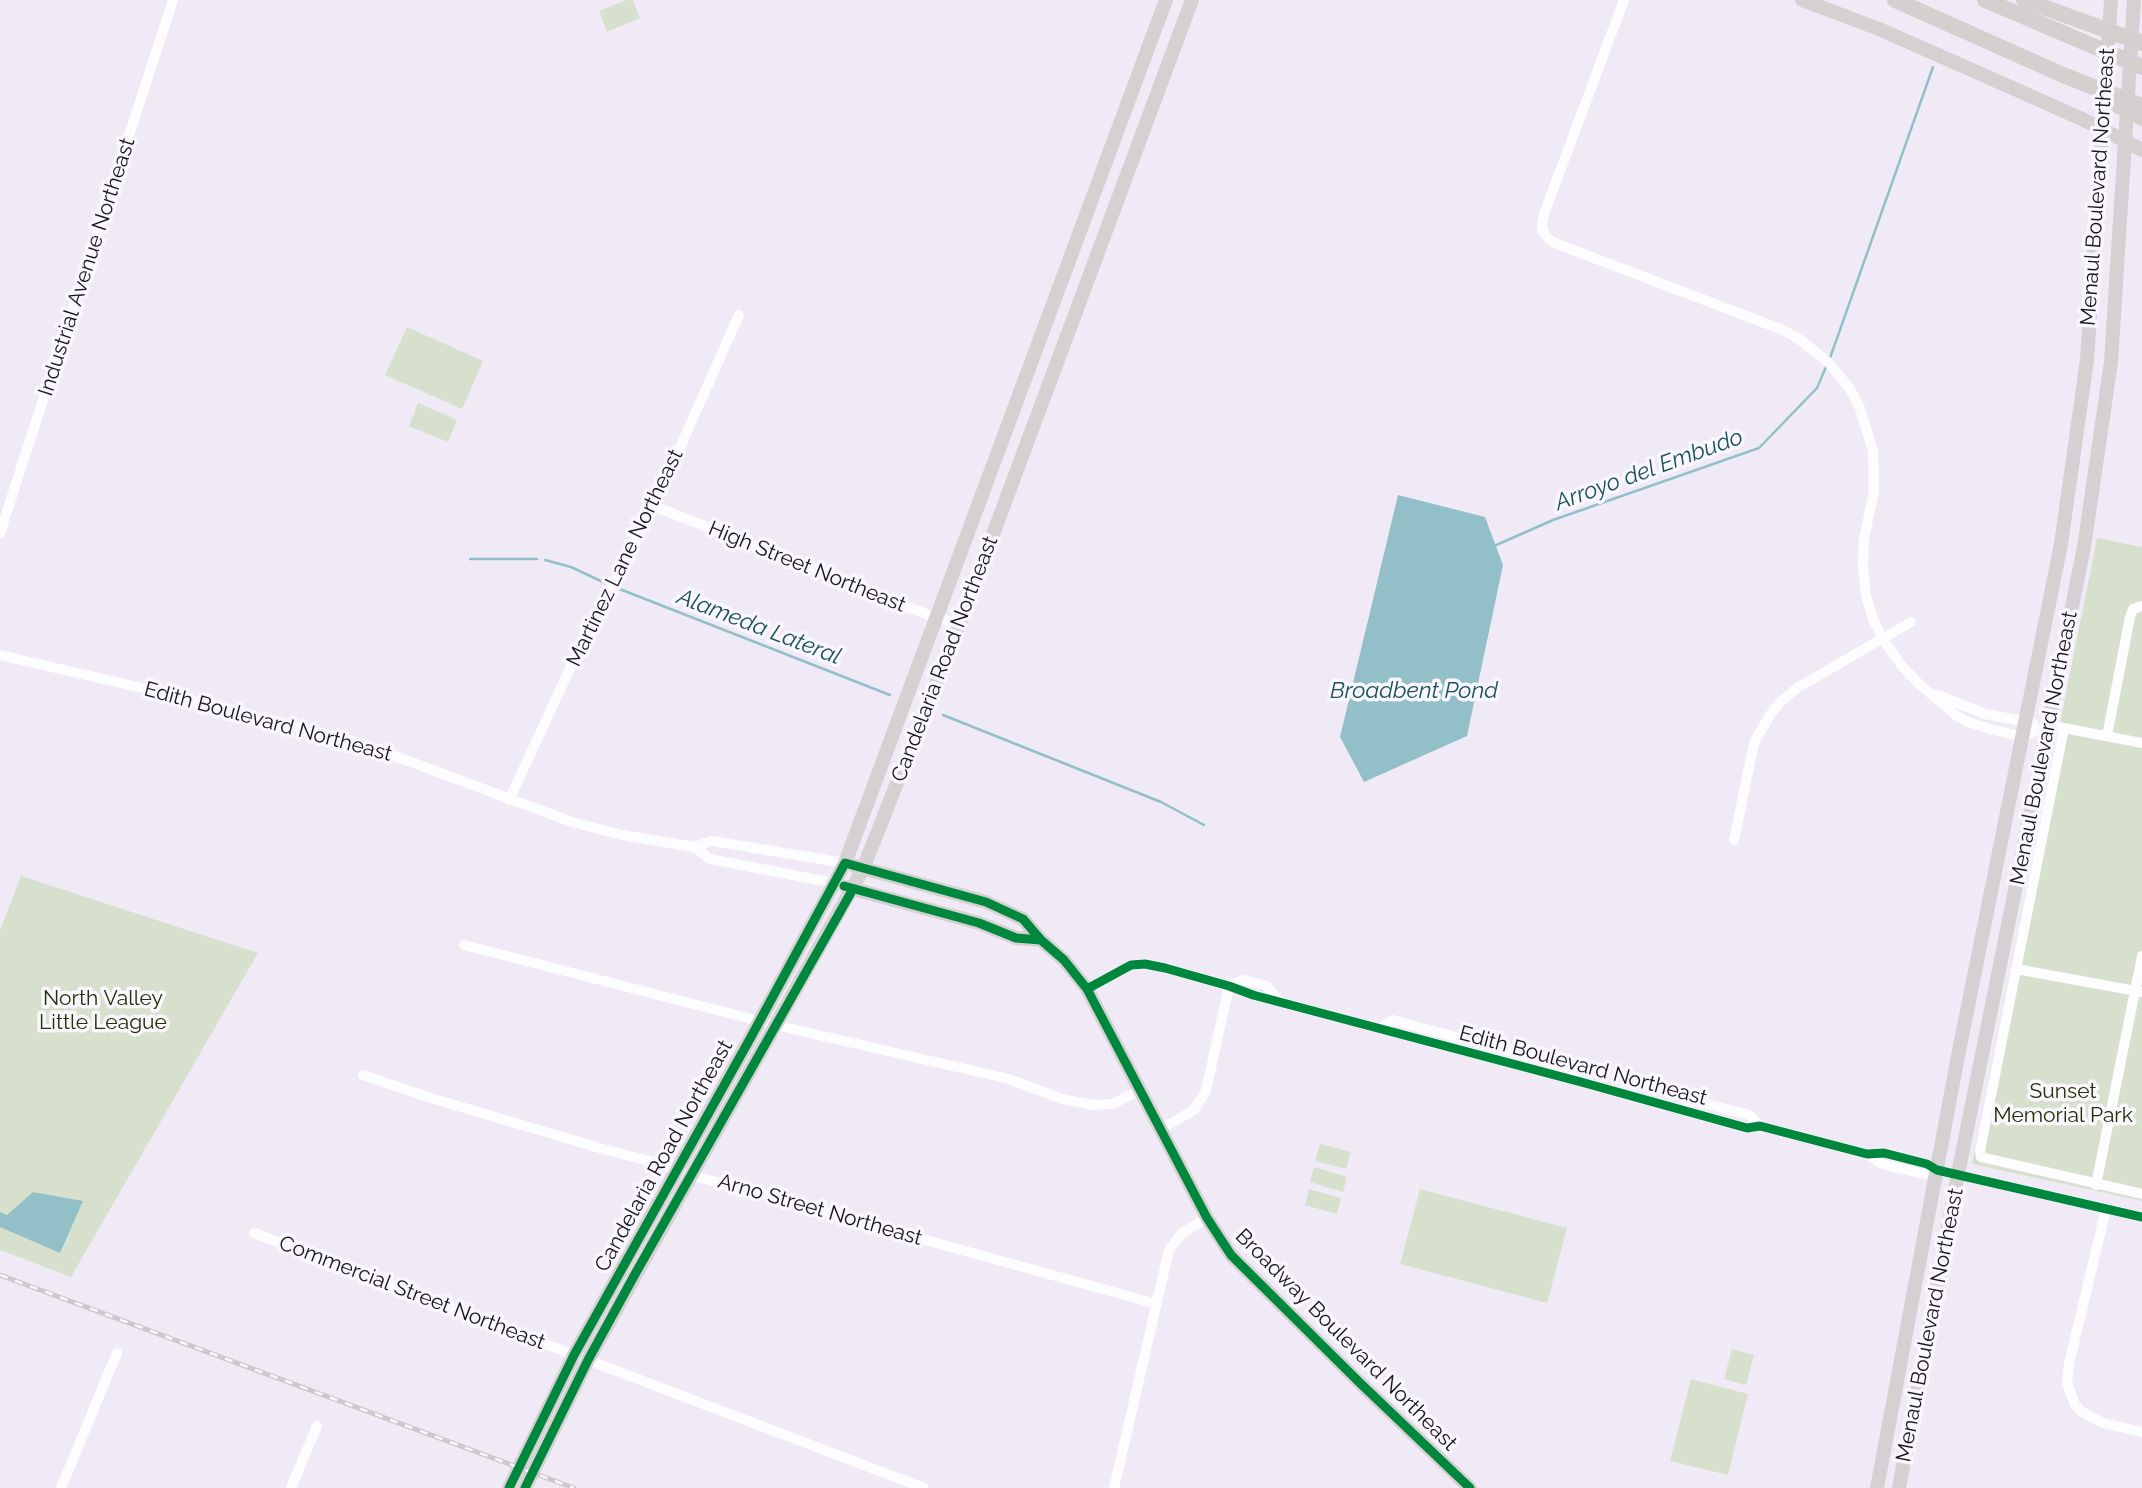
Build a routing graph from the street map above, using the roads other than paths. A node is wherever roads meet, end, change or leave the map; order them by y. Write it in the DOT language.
graph roads {
  1 [pos="173,0"];
  2 [pos="1166,0"];
  3 [pos="1192,0"];
  4 [pos="1624,0"];
  5 [pos="1802,0"];
  6 [pos="1895,0"];
  7 [pos="1985,0"];
  8 [pos="2024,0"];
  9 [pos="2111,0"];
  10 [pos="2133,2"];
  11 [pos="2142,43"];
  12 [pos="2142,67"];
  13 [pos="2063,75"];
  14 [pos="2142,106"];
  15 [pos="2142,118"];
  16 [pos="2102,129"];
  17 [pos="2126,141"];
  18 [pos="2142,149"];
  19 [pos="739,315"];
  20 [pos="654,506"];
  21 [pos="0,533"];
  22 [pos="2138,607"];
  23 [pos="936,618"];
  24 [pos="1911,622"];
  25 [pos="960,623"];
  26 [pos="1883,639"];
  27 [pos="0,655"];
  28 [pos="2057,727"];
  29 [pos="2023,729"];
  30 [pos="2107,736"];
  31 [pos="2142,743"];
  32 [pos="509,800"];
  33 [pos="1734,840"];
  34 [pos="694,847"];
  35 [pos="845,863"];
  36 [pos="863,869"];
  37 [pos="834,883"];
  38 [pos="853,889"];
  39 [pos="1041,940"];
  40 [pos="464,945"];
  41 [pos="2142,956"];
  42 [pos="2016,969"];
  43 [pos="1229,986"];
  44 [pos="1087,989"];
  45 [pos="2139,992"];
  46 [pos="760,1021"];
  47 [pos="775,1025"];
  48 [pos="363,1075"];
  49 [pos="1140,1090"];
  50 [pos="1161,1129"];
  51 [pos="1937,1170"];
  52 [pos="676,1171"];
  53 [pos="691,1174"];
  54 [pos="1958,1174"];
  55 [pos="2096,1185"];
  56 [pos="2142,1194"];
  57 [pos="2106,1209"];
  58 [pos="2142,1217"];
  59 [pos="1207,1218"];
  60 [pos="254,1233"];
  61 [pos="1157,1304"];
  62 [pos="117,1353"];
  63 [pos="581,1358"];
  64 [pos="317,1426"];
  65 [pos="2142,1432"];
  66 [pos="1885,1448"];
  67 [pos="1906,1452"];
  68 [pos="525,1470"];
  69 [pos="61,1488"];
  70 [pos="291,1488"];
  71 [pos="509,1488"];
  72 [pos="525,1488"];
  73 [pos="924,1488"];
  74 [pos="1114,1488"];
  75 [pos="1470,1488"];
  76 [pos="1877,1488"];
  77 [pos="1899,1488"];
  1 -- 21 [label="street, Industrial Avenue Northeast"];
  2 -- 23 [label="main road, Candelaria Road Northeast"];
  3 -- 25 [label="main road, Candelaria Road Northeast"];
  4 -- 26 [label="street"];
  5 -- 16 [label="main road"];
  6 -- 13 [label="highway"];
  7 -- 12 [label="highway"];
  8 -- 11 [label="highway"];
  9 -- 16 [label="main road, Menaul Boulevard Northeast"];
  10 -- 17 [label="main road, Menaul Boulevard Northeast"];
  13 -- 14 [label="highway"];
  13 -- 15 [label="highway"];
  16 -- 17 [label="main road"];
  16 -- 29 [label="main road, Menaul Boulevard Northeast"];
  17 -- 18 [label="main road"];
  17 -- 28 [label="main road, Menaul Boulevard Northeast"];
  19 -- 20 [label="street, Martinez Lane Northeast"];
  20 -- 23 [label="street, High Street Northeast"];
  20 -- 32 [label="street, Martinez Lane Northeast"];
  22 -- 30 [label="street"];
  23 -- 25 [label="street, High Street Northeast"];
  23 -- 35 [label="main road, Candelaria Road Northeast"];
  24 -- 26 [label="street"];
  25 -- 36 [label="main road, Candelaria Road Northeast"];
  26 -- 29 [label="street"];
  26 -- 33 [label="street"];
  27 -- 32 [label="street, Edith Boulevard Northeast"];
  28 -- 29 [label="street"];
  28 -- 30 [label="street"];
  28 -- 42 [label="street"];
  28 -- 54 [label="main road, Menaul Boulevard Northeast"];
  29 -- 51 [label="main road, Menaul Boulevard Northeast"];
  30 -- 31 [label="street"];
  32 -- 34 [label="street, Edith Boulevard Northeast"];
  34 -- 35 [label="street, Edith Boulevard Northeast"];
  34 -- 37 [label="street, Edith Boulevard Northeast"];
  35 -- 36 [label="main road, Edith Boulevard Northeast"];
  35 -- 37 [label="main road, Candelaria Road Northeast"];
  36 -- 38 [label="main road, Candelaria Road Northeast"];
  36 -- 39 [label="main road, Edith Boulevard Northeast"];
  37 -- 38 [label="main road, Edith Boulevard Northeast"];
  37 -- 46 [label="main road, Candelaria Road Northeast"];
  38 -- 39 [label="main road, Edith Boulevard Northeast"];
  38 -- 47 [label="main road, Candelaria Road Northeast"];
  39 -- 44 [label="main road, Edith Boulevard Northeast"];
  40 -- 46 [label="street"];
  41 -- 45 [label="street"];
  42 -- 45 [label="street"];
  42 -- 55 [label="street"];
  43 -- 44 [label="street, Edith Boulevard Northeast"];
  43 -- 50 [label="street"];
  43 -- 51 [label="street, Edith Boulevard Northeast"];
  44 -- 49 [label="main road, Broadway Boulevard Northeast"];
  45 -- 55 [label="street"];
  46 -- 47 [label="street"];
  46 -- 52 [label="main road, Candelaria Road Northeast"];
  47 -- 49 [label="street"];
  47 -- 53 [label="main road, Candelaria Road Northeast"];
  48 -- 52 [label="street, Arno Street Northeast"];
  49 -- 50 [label="main road, Broadway Boulevard Northeast"];
  50 -- 59 [label="main road, Broadway Boulevard Northeast"];
  51 -- 54 [label="street, Edith Boulevard Northeast"];
  51 -- 66 [label="main road, Menaul Boulevard Northeast"];
  52 -- 53 [label="street, Arno Street Northeast"];
  52 -- 63 [label="main road, Candelaria Road Northeast"];
  53 -- 61 [label="street, Arno Street Northeast"];
  53 -- 63 [label="main road, Candelaria Road Northeast"];
  54 -- 57 [label="street, Edith Boulevard Northeast"];
  54 -- 67 [label="main road, Menaul Boulevard Northeast"];
  55 -- 56 [label="street"];
  57 -- 58 [label="street, Edith Boulevard Northeast"];
  57 -- 65 [label="street"];
  59 -- 61 [label="street"];
  59 -- 75 [label="main road, Broadway Boulevard Northeast"];
  60 -- 63 [label="street, Commercial Street Northeast"];
  61 -- 74 [label="street"];
  62 -- 69 [label="street"];
  63 -- 68 [label="main road, Candelaria Road Northeast"];
  63 -- 73 [label="street, Commercial Street Northeast"];
  64 -- 70 [label="street"];
  66 -- 67 [label="main road"];
  66 -- 76 [label="main road, Menaul Boulevard Northeast"];
  67 -- 77 [label="main road, Menaul Boulevard Northeast"];
  68 -- 71 [label="main road"];
  68 -- 72 [label="main road"];
}
